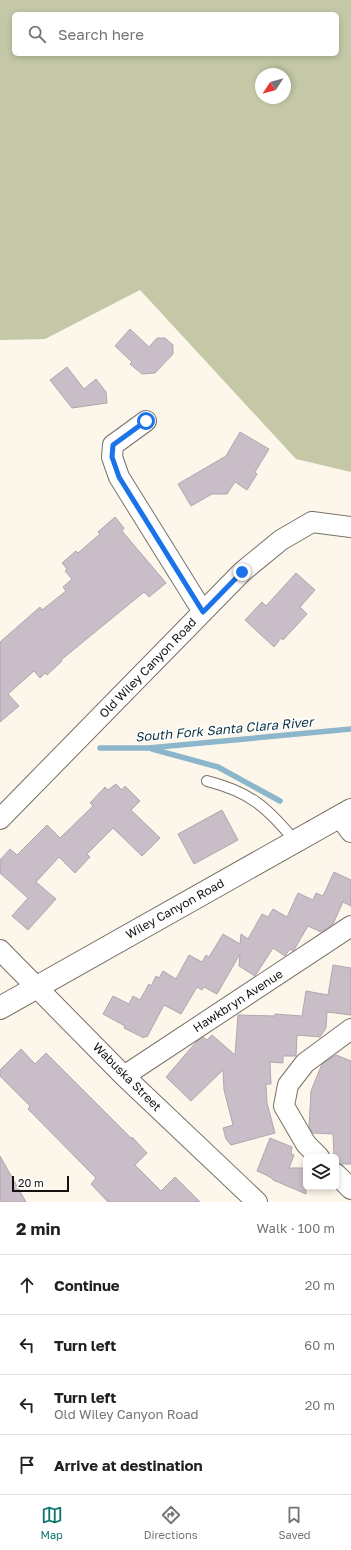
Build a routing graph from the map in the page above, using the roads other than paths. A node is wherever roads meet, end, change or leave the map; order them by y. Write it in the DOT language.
graph roads {
  1 [pos="146,421"];
  2 [pos="351,527"];
  3 [pos="203,612"];
  4 [pos="207,781"];
  5 [pos="0,819"];
  6 [pos="347,820"];
  7 [pos="295,841"];
  8 [pos="351,926"];
  9 [pos="0,950"];
  10 [pos="37,987"];
  11 [pos="0,1008"];
  12 [pos="351,1029"];
  13 [pos="124,1076"];
  14 [pos="316,1154"];
  15 [pos="339,1177"];
  16 [pos="351,1189"];
  17 [pos="256,1202"];
  1 -- 3 [label="street"];
  2 -- 3 [label="street, Old Wiley Canyon Road"];
  3 -- 5 [label="street, Old Wiley Canyon Road"];
  4 -- 7 [label="lane"];
  6 -- 7 [label="street, Wiley Canyon Road"];
  7 -- 10 [label="street, Wiley Canyon Road"];
  8 -- 13 [label="street, Hawkbryn Avenue"];
  9 -- 10 [label="street, Wabuska Street"];
  10 -- 11 [label="street, Wiley Canyon Road"];
  10 -- 13 [label="street, Wabuska Street"];
  12 -- 14 [label="street"];
  13 -- 17 [label="street, Wabuska Street"];
  15 -- 16 [label="street"];
}
